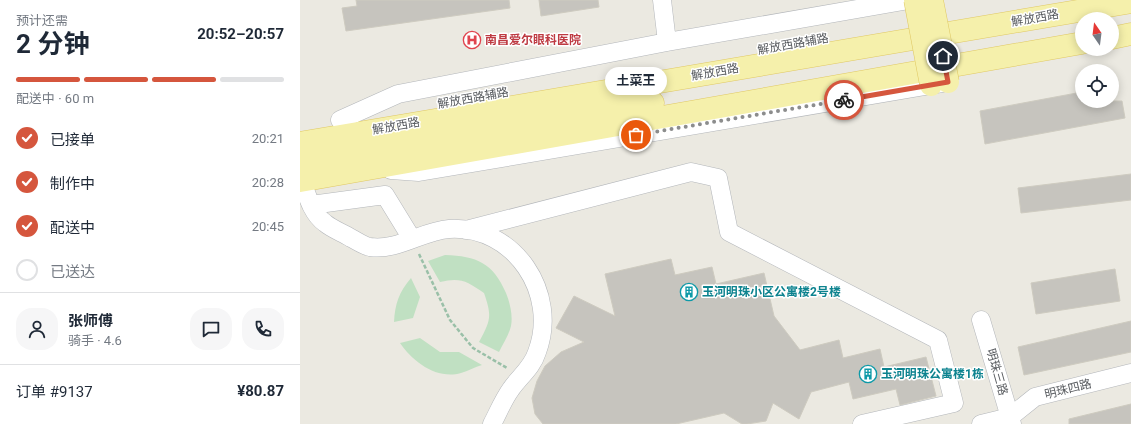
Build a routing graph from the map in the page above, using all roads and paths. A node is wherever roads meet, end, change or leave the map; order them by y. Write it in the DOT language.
graph roads {
  1 [pos="662,0"];
  2 [pos="909,0"];
  3 [pos="915,0"];
  4 [pos="932,0"];
  5 [pos="1056,0"];
  6 [pos="1131,2"];
  7 [pos="1131,22"];
  8 [pos="1119,24"];
  9 [pos="1075,31"];
  10 [pos="1131,34"];
  11 [pos="1119,37"];
  12 [pos="667,42"];
  13 [pos="1075,44"];
  14 [pos="940,84"];
  15 [pos="340,120"];
  16 [pos="300,128"];
  17 [pos="300,143"];
  18 [pos="368,168"];
  19 [pos="301,175"];
  20 [pos="311,205"];
  21 [pos="466,230"];
  22 [pos="412,239"];
  23 [pos="981,320"];
  24 [pos="1131,373"];
  25 [pos="522,376"];
  26 [pos="1011,420"];
  27 [pos="492,424"];
  28 [pos="862,424"];
  29 [pos="980,424"];
  1 -- 12 [label="street"];
  2 -- 12 [label="street, 解放西路辅路"];
  3 -- 14 [label="main road, bridge"];
  4 -- 14 [label="main road, bridge"];
  5 -- 15 [label="main road, 解放西路辅路"];
  6 -- 17 [label="main road, 解放西路"];
  7 -- 8 [label="main road"];
  9 -- 19 [label="main road, 解放西路"];
  10 -- 11 [label="main road"];
  12 -- 15 [label="street, 解放西路辅路"];
  13 -- 18 [label="main road"];
  14 -- 18 [label="street"];
  15 -- 16 [label="main road, 解放西路辅路"];
  18 -- 19 [label="main road"];
  19 -- 20 [label="street"];
  20 -- 22 [label="street"];
  20 -- 22 [label="street"];
  21 -- 22 [label="street"];
  21 -- 25 [label="street"];
  21 -- 28 [label="street"];
  22 -- 25 [label="path"];
  23 -- 26 [label="street, 明珠三路"];
  24 -- 26 [label="street, 明珠四路"];
  25 -- 27 [label="street"];
  26 -- 29 [label="street"];
}
